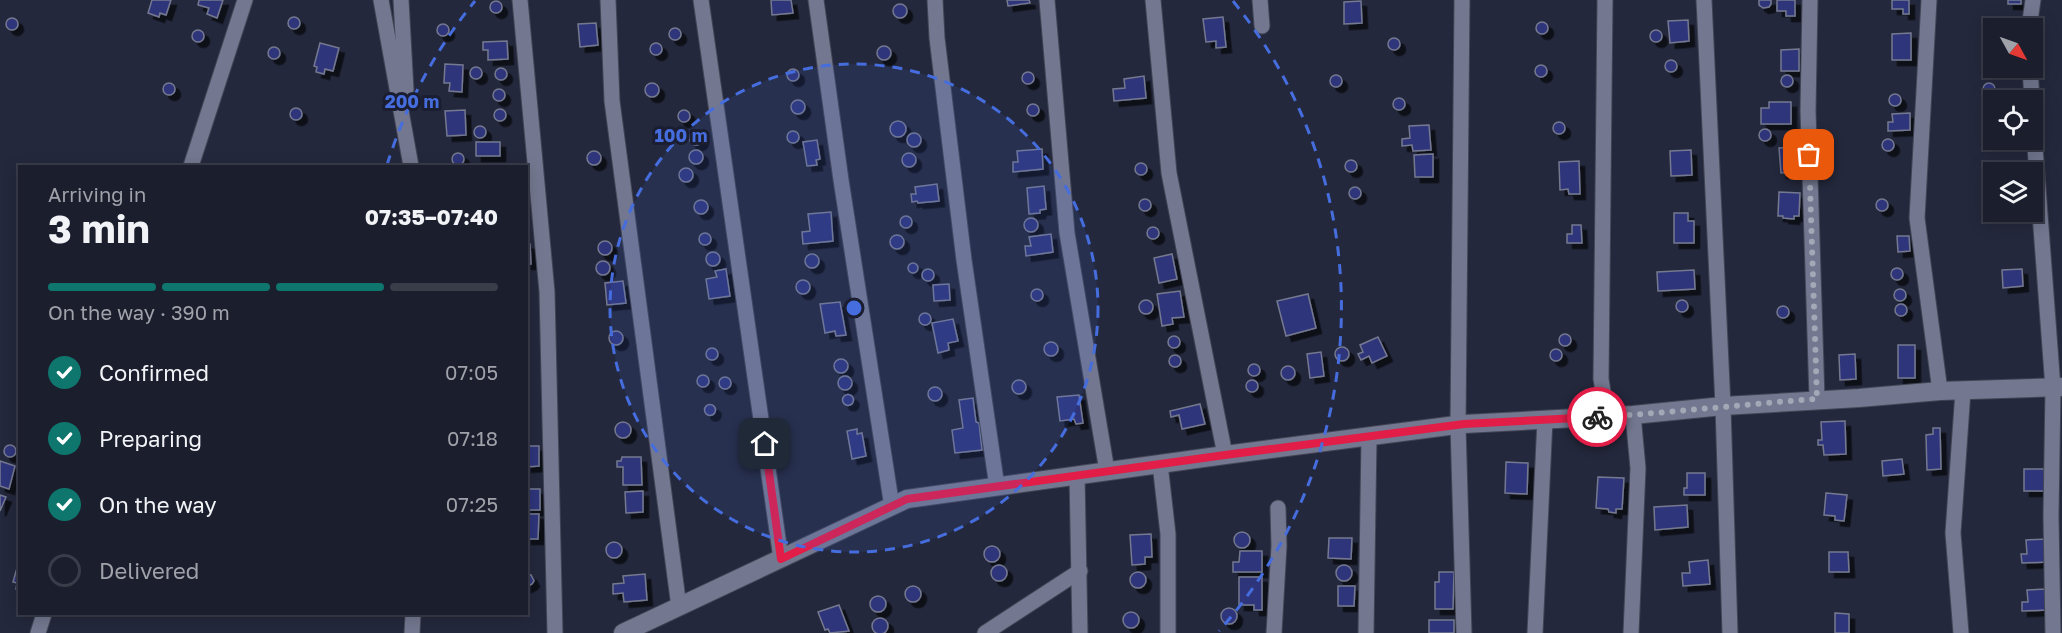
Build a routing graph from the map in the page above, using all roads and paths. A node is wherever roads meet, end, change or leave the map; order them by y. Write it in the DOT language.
graph roads {
  1 [pos="245,0"];
  2 [pos="381,0"];
  3 [pos="401,0"];
  4 [pos="520,0"];
  5 [pos="608,0"];
  6 [pos="701,0"];
  7 [pos="816,0"];
  8 [pos="935,0"];
  9 [pos="1047,0"];
  10 [pos="1153,0"];
  11 [pos="1260,0"];
  12 [pos="1462,0"];
  13 [pos="1605,0"];
  14 [pos="1704,0"];
  15 [pos="1810,0"];
  16 [pos="1929,0"];
  17 [pos="2033,0"];
  18 [pos="2030,18"];
  19 [pos="1262,26"];
  20 [pos="409,150"];
  21 [pos="2036,150"];
  22 [pos="191,165"];
  23 [pos="411,165"];
  24 [pos="2057,387"];
  25 [pos="1940,391"];
  26 [pos="1963,391"];
  27 [pos="1817,399"];
  28 [pos="1723,406"];
  29 [pos="1633,415"];
  30 [pos="1607,416"];
  31 [pos="1545,419"];
  32 [pos="1458,425"];
  33 [pos="1369,437"];
  34 [pos="1225,455"];
  35 [pos="1160,464"];
  36 [pos="1107,471"];
  37 [pos="1077,475"];
  38 [pos="997,487"];
  39 [pos="892,507"];
  40 [pos="1278,508"];
  41 [pos="781,559"];
  42 [pos="1080,571"];
  43 [pos="679,607"];
  44 [pos="44,615"];
  45 [pos="413,615"];
  46 [pos="38,633"];
  47 [pos="412,633"];
  48 [pos="555,633"];
  49 [pos="623,633"];
  50 [pos="985,633"];
  51 [pos="1080,633"];
  52 [pos="1168,633"];
  53 [pos="1274,633"];
  54 [pos="1366,633"];
  55 [pos="1464,633"];
  56 [pos="1535,633"];
  57 [pos="1630,633"];
  58 [pos="1730,633"];
  59 [pos="1961,633"];
  60 [pos="2053,633"];
  1 -- 22 [label="street"];
  2 -- 20 [label="street"];
  3 -- 20 [label="street"];
  4 -- 48 [label="street"];
  5 -- 43 [label="street"];
  6 -- 41 [label="street"];
  7 -- 39 [label="street"];
  8 -- 38 [label="street"];
  9 -- 36 [label="street"];
  10 -- 34 [label="street"];
  11 -- 19 [label="street"];
  12 -- 32 [label="street"];
  13 -- 30 [label="street"];
  14 -- 28 [label="street"];
  15 -- 27 [label="street"];
  16 -- 25 [label="street"];
  17 -- 18 [label="street"];
  20 -- 23 [label="street"];
  21 -- 24 [label="street"];
  24 -- 26 [label="street"];
  24 -- 60 [label="street"];
  25 -- 26 [label="street"];
  25 -- 27 [label="street"];
  26 -- 59 [label="street"];
  27 -- 28 [label="street"];
  28 -- 29 [label="street"];
  28 -- 58 [label="street"];
  29 -- 30 [label="street"];
  29 -- 57 [label="street"];
  30 -- 31 [label="street"];
  31 -- 32 [label="street"];
  31 -- 56 [label="street"];
  32 -- 33 [label="street"];
  32 -- 55 [label="street"];
  33 -- 34 [label="street"];
  33 -- 54 [label="street"];
  34 -- 35 [label="street"];
  35 -- 36 [label="street"];
  35 -- 52 [label="street"];
  36 -- 37 [label="street"];
  37 -- 38 [label="street"];
  37 -- 42 [label="street"];
  38 -- 39 [label="street"];
  39 -- 41 [label="street"];
  40 -- 53 [label="street"];
  41 -- 43 [label="street"];
  42 -- 50 [label="street"];
  42 -- 51 [label="street"];
  43 -- 49 [label="street"];
  44 -- 46 [label="street"];
  45 -- 47 [label="street"];
}
